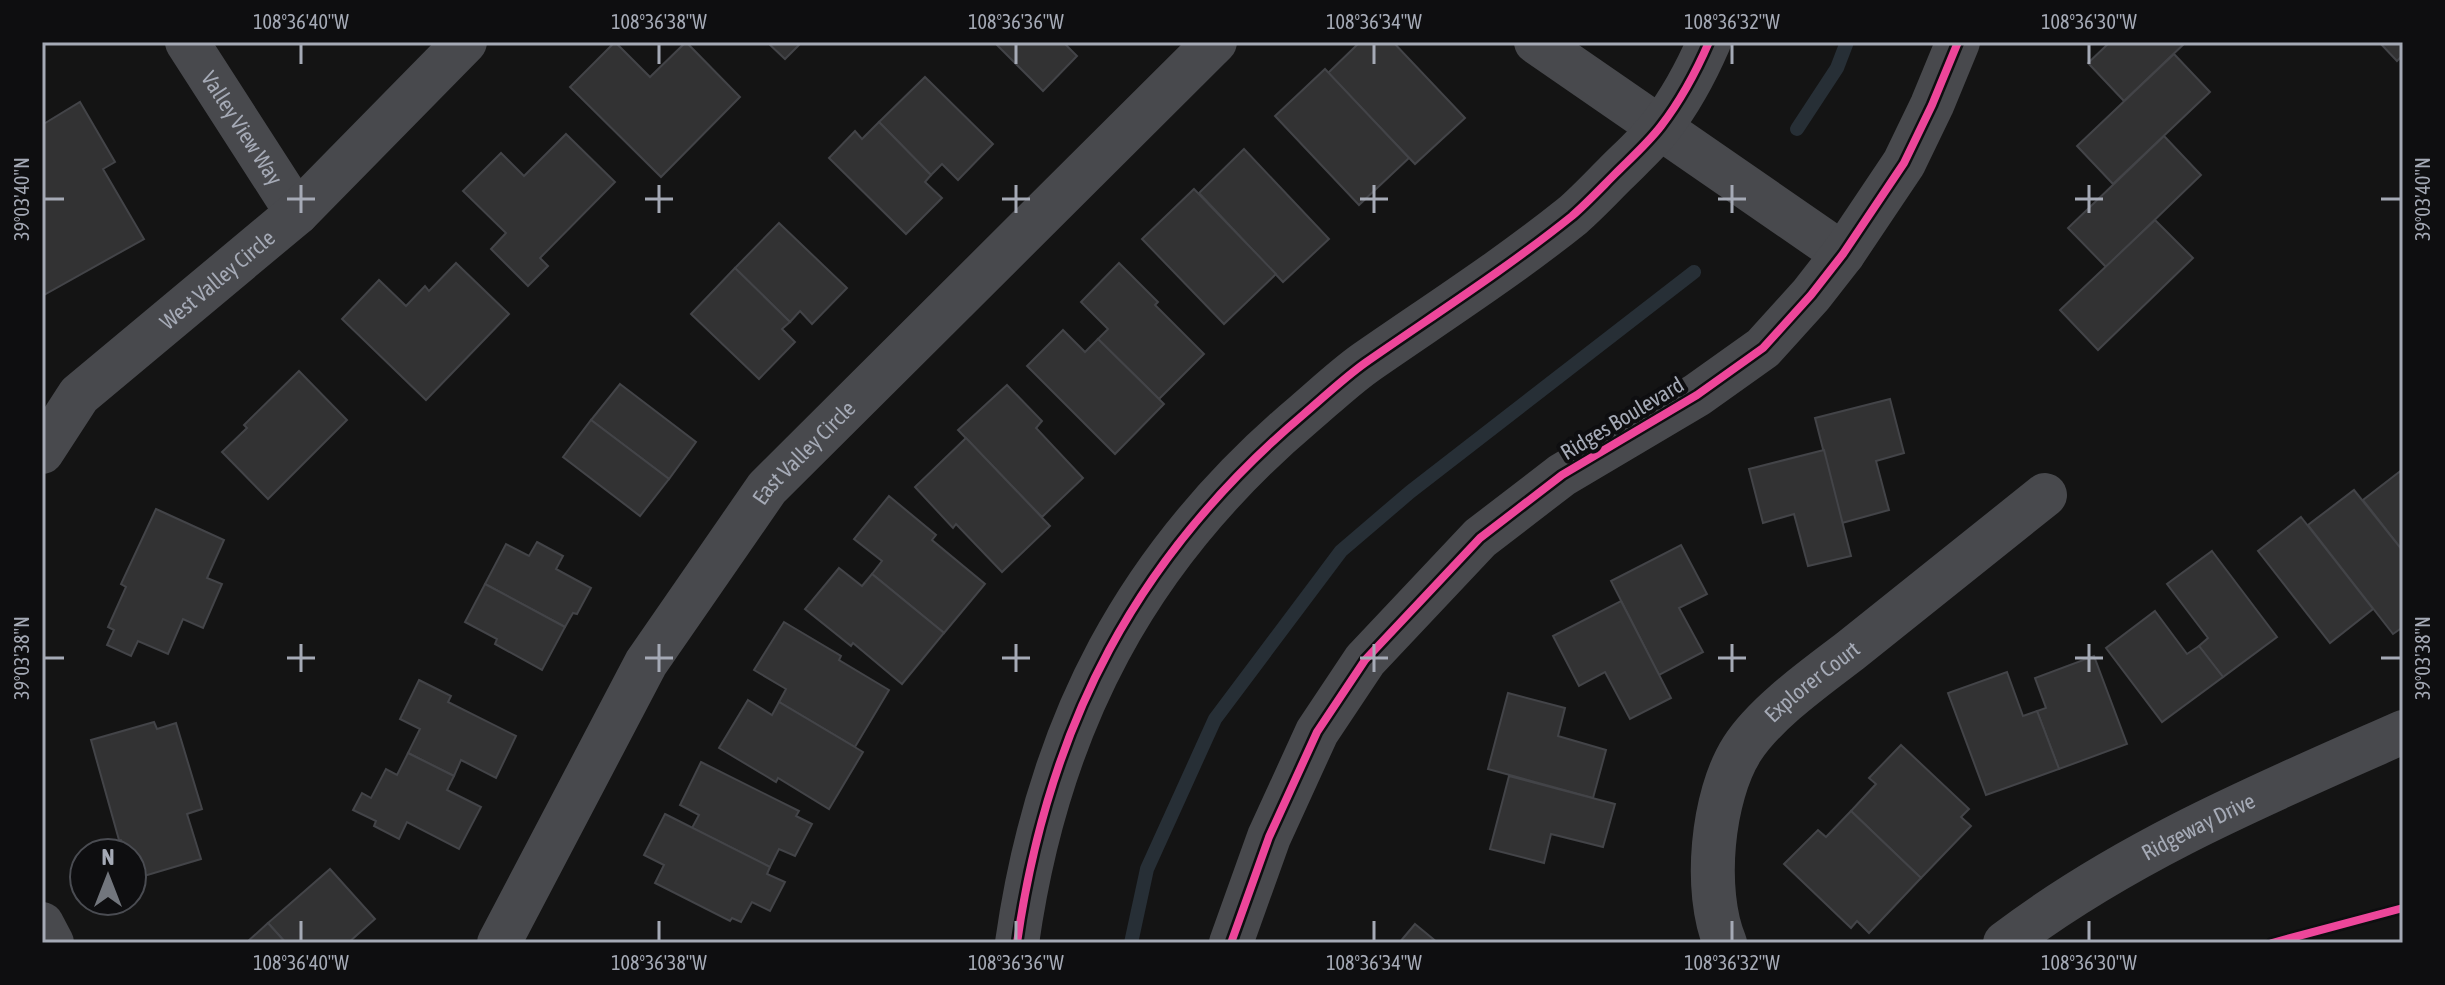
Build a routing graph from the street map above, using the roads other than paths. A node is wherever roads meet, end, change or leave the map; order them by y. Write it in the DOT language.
graph roads {
  1 [pos="187,42"];
  2 [pos="465,42"];
  3 [pos="1215,42"];
  4 [pos="1536,42"];
  5 [pos="1709,42"];
  6 [pos="1958,42"];
  7 [pos="1660,128"];
  8 [pos="297,213"];
  9 [pos="1843,254"];
  10 [pos="42,452"];
  11 [pos="2045,495"];
  12 [pos="2403,732"];
  13 [pos="42,924"];
  14 [pos="52,943"];
  15 [pos="499,943"];
  16 [pos="1017,943"];
  17 [pos="1231,943"];
  18 [pos="1725,943"];
  19 [pos="2005,943"];
  1 -- 8 [label="street, Valley View Way"];
  2 -- 8 [label="street, West Valley Circle"];
  3 -- 15 [label="street, East Valley Circle"];
  4 -- 7 [label="street"];
  5 -- 7 [label="street"];
  6 -- 9 [label="street, Ridges Boulevard"];
  7 -- 9 [label="street"];
  7 -- 16 [label="street"];
  8 -- 10 [label="street, West Valley Circle"];
  9 -- 17 [label="street, Ridges Boulevard"];
  11 -- 18 [label="street, Explorer Court"];
  12 -- 19 [label="street, Ridgeway Drive"];
  13 -- 14 [label="street"];
}
